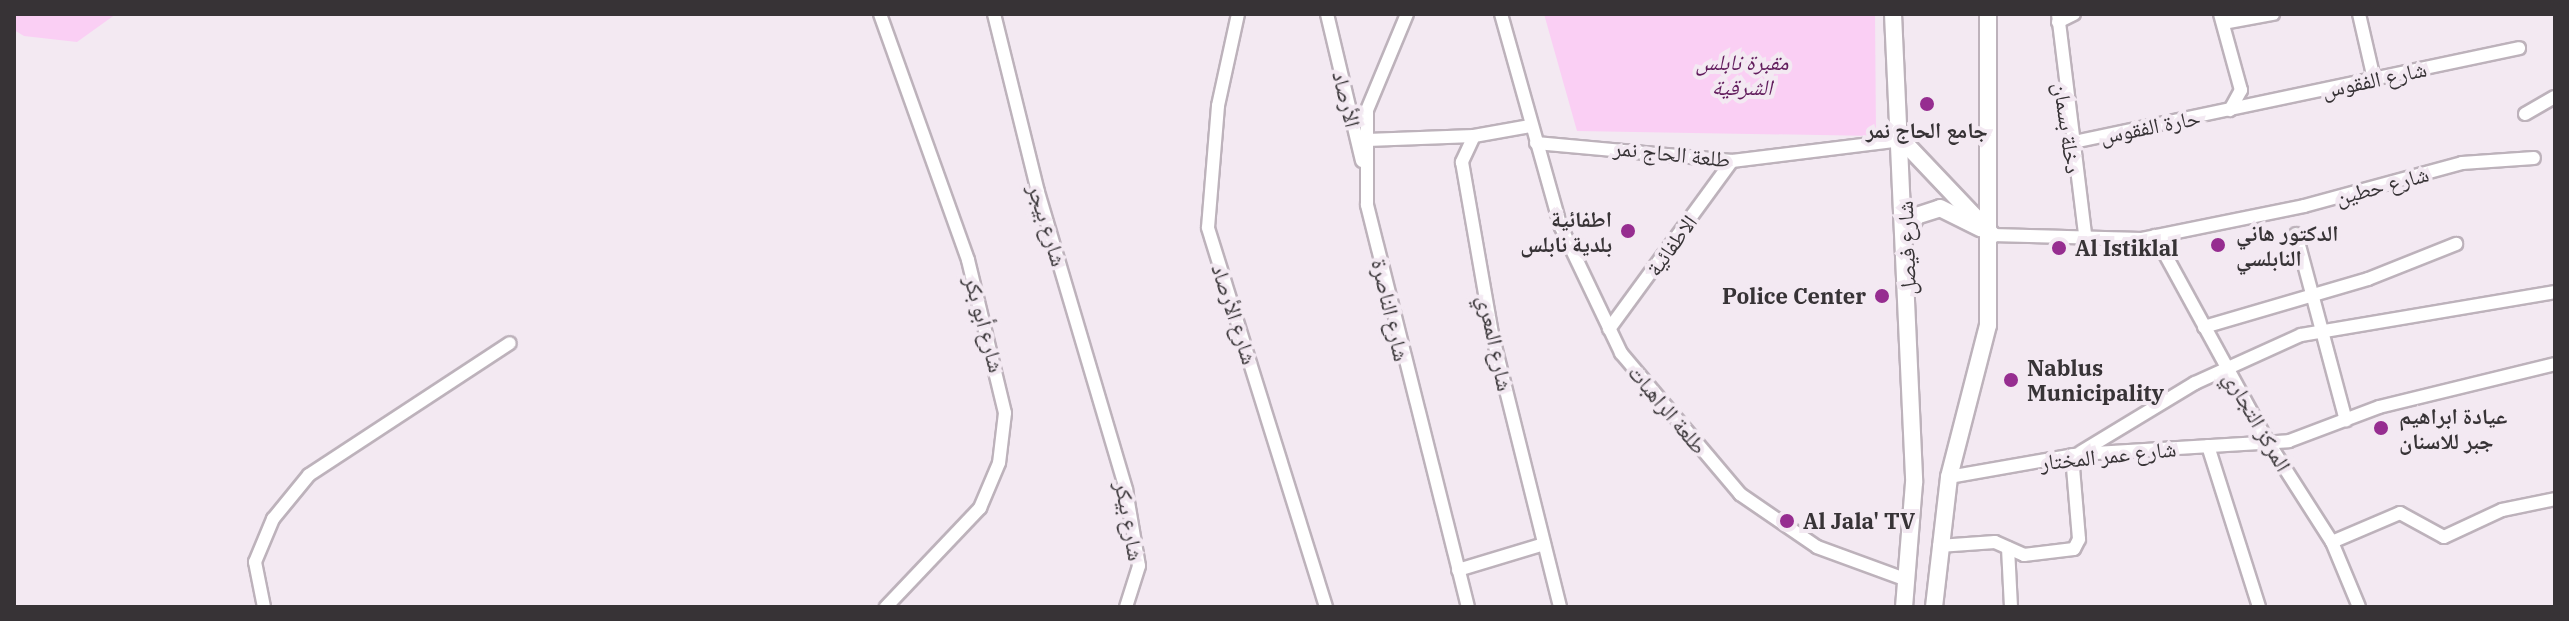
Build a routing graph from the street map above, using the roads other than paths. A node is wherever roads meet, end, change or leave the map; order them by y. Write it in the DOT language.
graph roads {
  1 [pos="880,14"];
  2 [pos="994,14"];
  3 [pos="1238,14"];
  4 [pos="1327,14"];
  5 [pos="1407,14"];
  6 [pos="1501,14"];
  7 [pos="1893,14"];
  8 [pos="1988,14"];
  9 [pos="2074,14"];
  10 [pos="2273,14"];
  11 [pos="2359,14"];
  12 [pos="2058,18"];
  13 [pos="2221,19"];
  14 [pos="2519,48"];
  15 [pos="2374,79"];
  16 [pos="2555,97"];
  17 [pos="2230,110"];
  18 [pos="2525,114"];
  19 [pos="1530,126"];
  20 [pos="1474,136"];
  21 [pos="1367,140"];
  22 [pos="1902,140"];
  23 [pos="1536,143"];
  24 [pos="2069,143"];
  25 [pos="2534,158"];
  26 [pos="1732,161"];
  27 [pos="1367,183"];
  28 [pos="2296,234"];
  29 [pos="1992,235"];
  30 [pos="2155,236"];
  31 [pos="1906,238"];
  32 [pos="2086,242"];
  33 [pos="2456,244"];
  34 [pos="2555,292"];
  35 [pos="2313,294"];
  36 [pos="2204,327"];
  37 [pos="1609,329"];
  38 [pos="2322,330"];
  39 [pos="510,343"];
  40 [pos="2555,364"];
  41 [pos="2227,369"];
  42 [pos="2346,420"];
  43 [pos="1111,434"];
  44 [pos="2268,442"];
  45 [pos="2208,446"];
  46 [pos="2075,454"];
  47 [pos="1949,477"];
  48 [pos="2555,499"];
  49 [pos="2332,542"];
  50 [pos="1544,544"];
  51 [pos="1939,546"];
  52 [pos="2008,548"];
  53 [pos="1458,570"];
  54 [pos="1907,580"];
  55 [pos="264,607"];
  56 [pos="886,607"];
  57 [pos="1126,607"];
  58 [pos="1326,607"];
  59 [pos="1468,607"];
  60 [pos="1560,607"];
  61 [pos="1904,607"];
  62 [pos="1934,607"];
  63 [pos="2011,607"];
  64 [pos="2259,607"];
  65 [pos="2359,607"];
  1 -- 56 [label="street, شارع أبو بكر"];
  2 -- 43 [label="street, شارع بيجر"];
  3 -- 58 [label="street, شارع الأرصاد"];
  4 -- 27 [label="street, الأرصاد"];
  5 -- 21 [label="street, شارع الناصرة"];
  6 -- 19 [label="street, طلعة الراهبات"];
  7 -- 22 [label="main road, شارع فيصل"];
  8 -- 29 [label="main road"];
  9 -- 12 [label="street"];
  10 -- 13 [label="street"];
  11 -- 15 [label="street"];
  12 -- 24 [label="street, دخلة بسمان"];
  13 -- 17 [label="street"];
  14 -- 15 [label="street, شارع الفقوس"];
  15 -- 17 [label="street, شارع الفقوس"];
  16 -- 18 [label="street"];
  17 -- 24 [label="street, حارة الفقوس"];
  19 -- 20 [label="street"];
  19 -- 23 [label="street, طلعة الراهبات"];
  20 -- 21 [label="street"];
  20 -- 50 [label="street, شارع المعري"];
  21 -- 27 [label="street, شارع الناصرة"];
  22 -- 26 [label="street, طلعة الحاج نمر"];
  22 -- 29 [label="main road"];
  22 -- 31 [label="main road, شارع فيصل"];
  23 -- 26 [label="street, طلعة الحاج نمر"];
  23 -- 37 [label="street, طلعة الراهبات"];
  24 -- 32 [label="street, دخلة بسمان"];
  25 -- 30 [label="street, شارع حطين"];
  26 -- 37 [label="street, الاطفائية"];
  27 -- 53 [label="street, شارع الناصرة"];
  28 -- 35 [label="street"];
  29 -- 31 [label="main road"];
  29 -- 32 [label="street, شارع حطين"];
  29 -- 47 [label="main road"];
  30 -- 32 [label="street, شارع حطين"];
  30 -- 36 [label="street, المركز التجاري"];
  31 -- 54 [label="main road, شارع فيصل"];
  33 -- 35 [label="street"];
  34 -- 38 [label="street"];
  35 -- 36 [label="street"];
  35 -- 38 [label="street"];
  36 -- 41 [label="street, المركز التجاري"];
  37 -- 54 [label="street, طلعة الراهبات"];
  38 -- 41 [label="street"];
  38 -- 42 [label="street"];
  39 -- 55 [label="street"];
  40 -- 42 [label="street, شارع عمر المختار"];
  41 -- 44 [label="street, المركز التجاري"];
  41 -- 46 [label="street"];
  42 -- 44 [label="street, شارع عمر المختار"];
  43 -- 57 [label="street, شارع بيكر"];
  44 -- 45 [label="street, شارع عمر المختار"];
  44 -- 49 [label="street, المركز التجاري"];
  45 -- 46 [label="street, شارع عمر المختار"];
  45 -- 64 [label="street"];
  46 -- 47 [label="street, شارع عمر المختار"];
  46 -- 52 [label="street"];
  47 -- 51 [label="main road"];
  48 -- 49 [label="street"];
  49 -- 65 [label="street, المركز التجاري"];
  50 -- 53 [label="street"];
  50 -- 60 [label="street, شارع المعري"];
  51 -- 52 [label="street"];
  51 -- 62 [label="main road"];
  52 -- 63 [label="street"];
  53 -- 59 [label="street, شارع الناصرة"];
  54 -- 61 [label="main road, شارع فيصل"];
}
